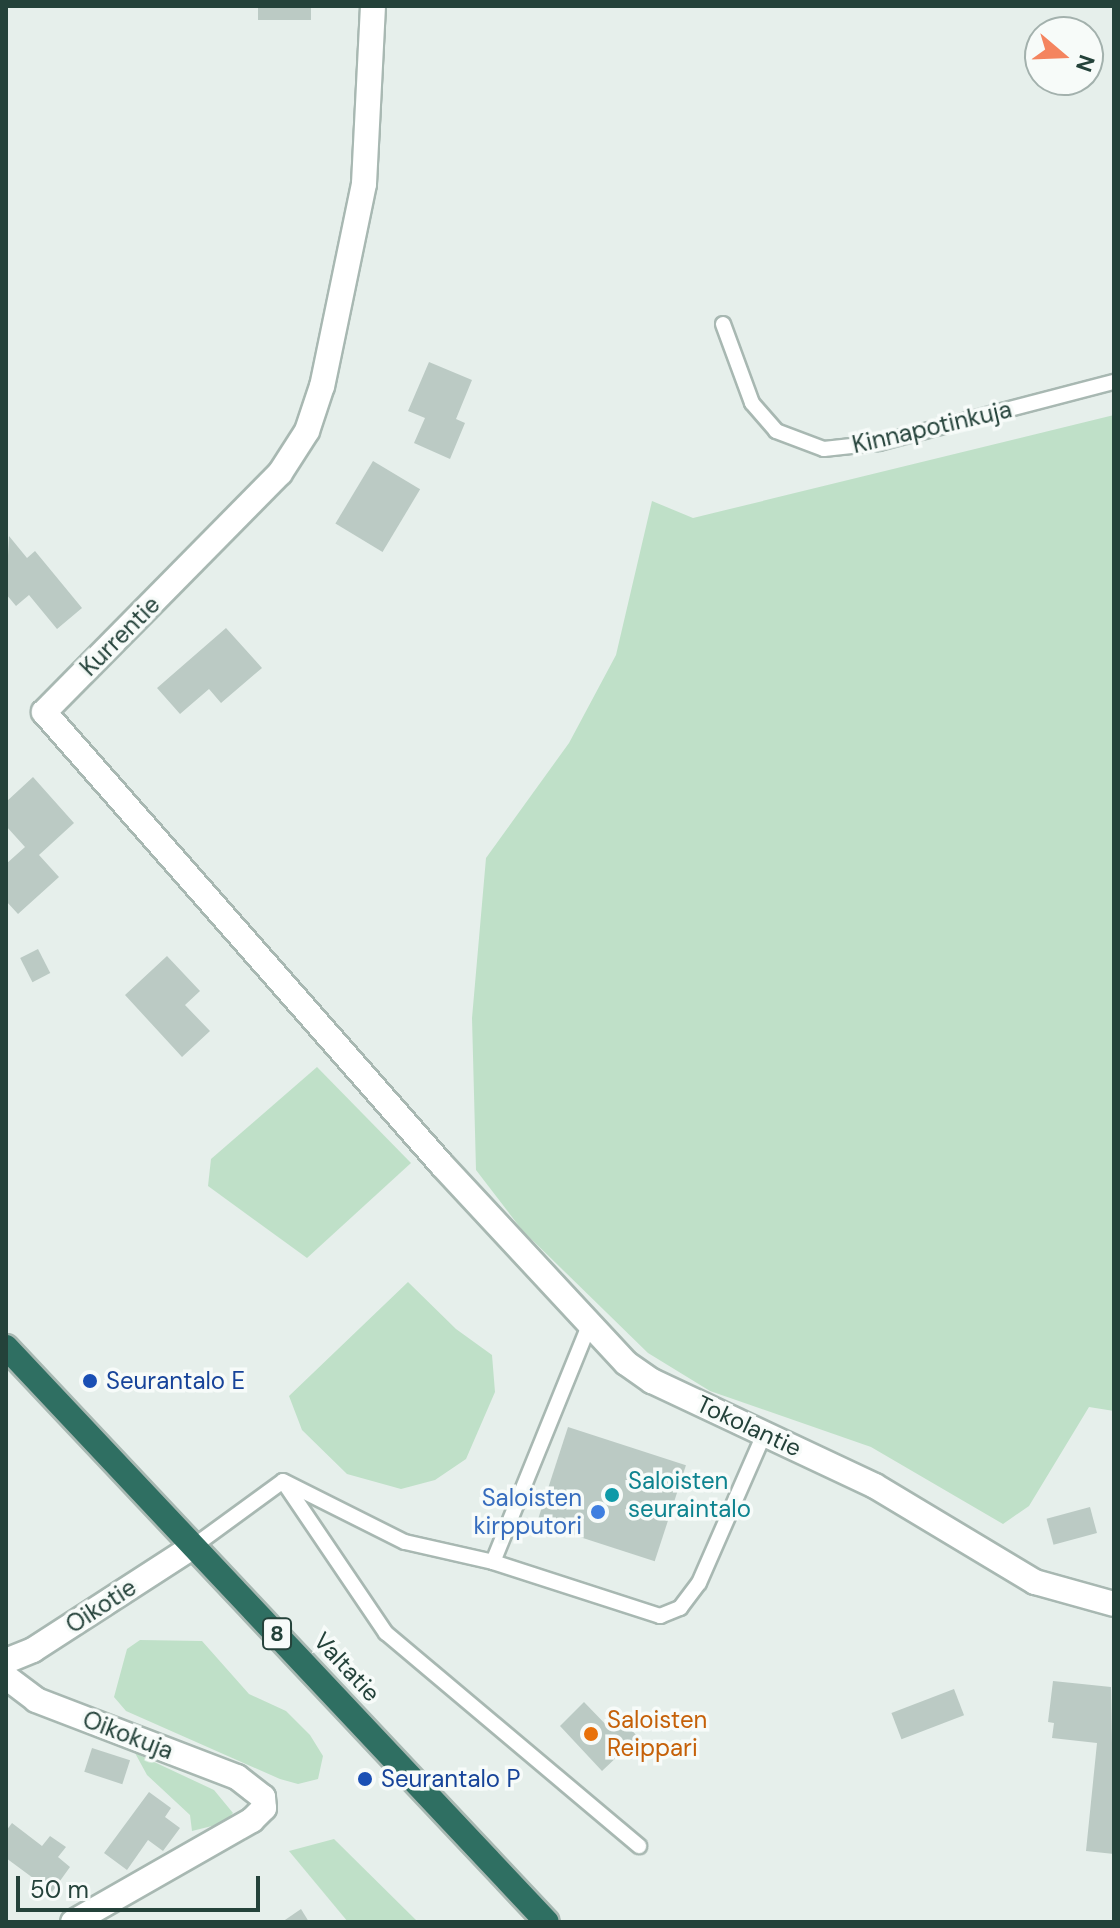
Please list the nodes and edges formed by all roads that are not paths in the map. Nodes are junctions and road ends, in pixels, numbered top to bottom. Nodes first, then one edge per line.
1 (373, 6) edge
2 (723, 324) dead end
3 (1114, 382) edge
4 (442, 1165) joint
5 (589, 1326) junction
6 (6, 1347) edge
7 (764, 1434) junction
8 (283, 1481) junction
9 (194, 1546) junction
10 (493, 1562) junction
11 (1114, 1604) edge
12 (6, 1661) edge
13 (6, 1677) edge
14 (639, 1846) dead end
15 (73, 1922) edge
16 (547, 1922) edge

1 - 4 street, Kurrentie
2 - 3 lane, Kinnapotinkuja
4 - 5 street, Tokolantie
5 - 7 street, Tokolantie
5 - 10 lane
6 - 9 highway, Valtatie / 8
7 - 10 lane
7 - 11 street, Tokolantie
8 - 9 lane
8 - 10 lane
8 - 14 lane
9 - 12 street, Oikotie
9 - 16 highway, Valtatie / 8
13 - 15 street, Oikokuja

